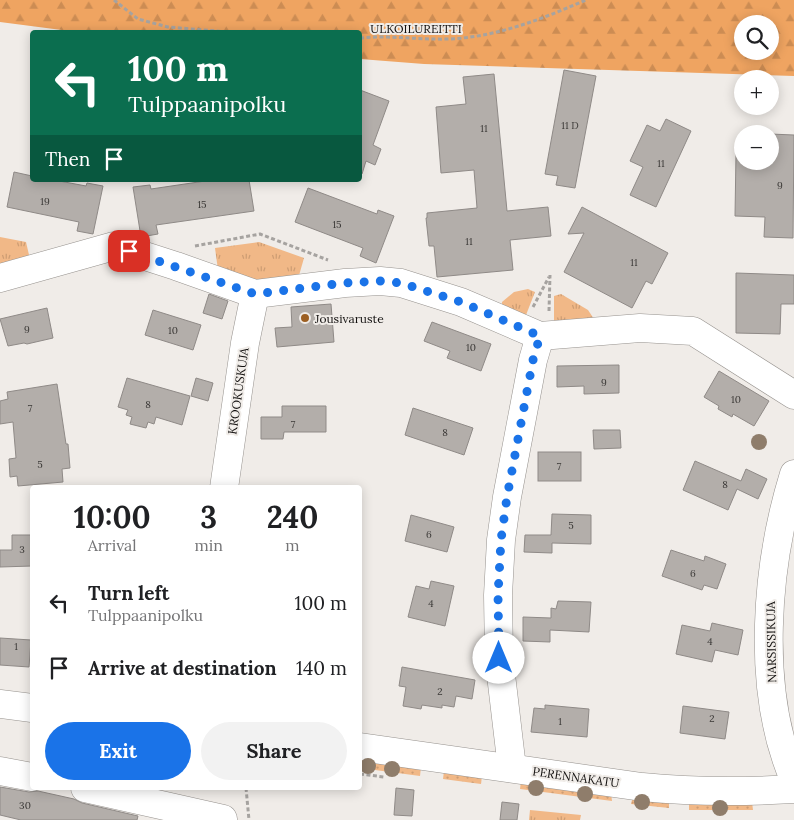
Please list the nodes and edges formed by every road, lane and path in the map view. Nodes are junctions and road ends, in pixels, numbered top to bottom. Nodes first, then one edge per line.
1 (114, 0) edge
2 (586, 0) edge
3 (204, 30) edge
4 (362, 38) edge
5 (192, 246) dead end
6 (329, 260) dead end
7 (0, 278) edge
8 (255, 294) junction
9 (537, 334) junction
10 (794, 394) edge
11 (794, 474) edge
12 (224, 485) edge
13 (0, 704) edge
14 (30, 708) edge
15 (362, 747) edge
16 (512, 768) junction
17 (0, 770) edge
18 (30, 776) edge
19 (794, 779) edge
20 (794, 789) edge
21 (94, 790) edge
22 (245, 790) edge
23 (236, 820) edge

1 - 3 path
2 - 4 path, ULKOILUREITTI
5 - 6 path
7 - 8 street
8 - 9 street
8 - 12 street, KROOKUSKUJA
9 - 9 path
9 - 10 street
9 - 16 street
11 - 19 street, NARSISSIKUJA
13 - 14 street
15 - 16 street, PERENNAKATU
16 - 20 street, PERENNAKATU
17 - 18 street
21 - 23 street
22 - 23 path

